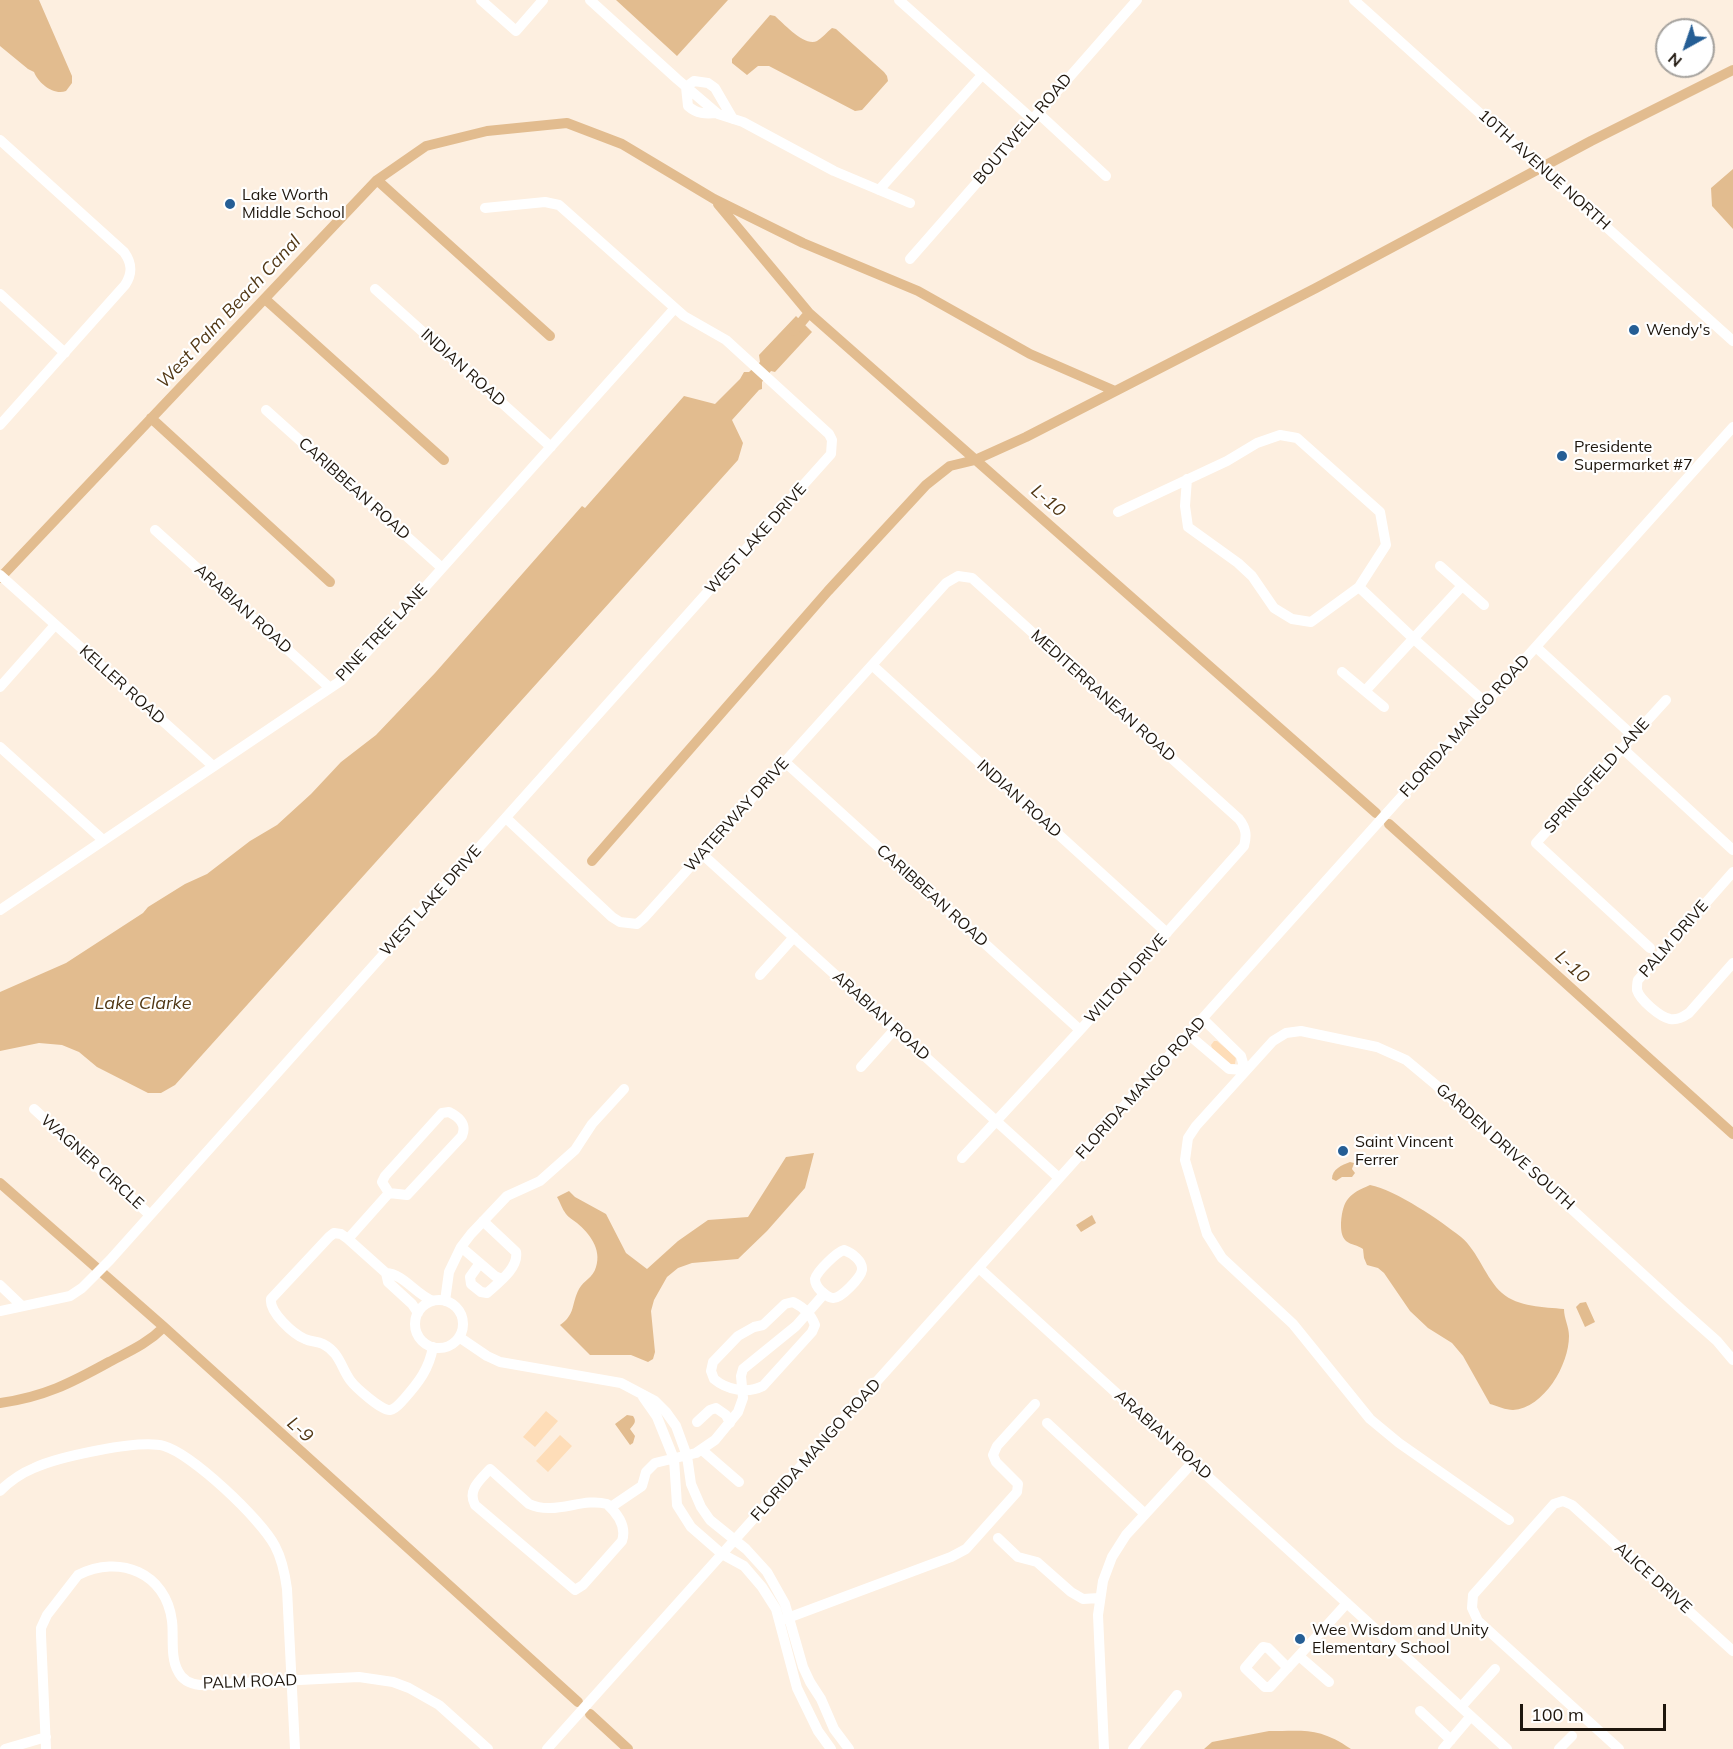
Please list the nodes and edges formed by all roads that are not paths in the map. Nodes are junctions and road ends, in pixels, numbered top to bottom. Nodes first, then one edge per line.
1 (481, 0) edge
2 (543, 0) edge
3 (590, 0) edge
4 (899, 0) edge
5 (1137, 0) edge
6 (1354, 0) edge
7 (982, 75) junction
8 (686, 87) junction
9 (721, 95) junction
10 (712, 110) junction
11 (1035, 116) junction
12 (733, 119) junction
13 (0, 140) edge
14 (1106, 177) dead end
15 (879, 190) junction
16 (910, 203) dead end
17 (485, 208) dead end
18 (910, 259) dead end
19 (375, 289) dead end
20 (0, 294) edge
21 (675, 309) junction
22 (1733, 341) edge
23 (65, 353) junction
24 (266, 410) dead end
25 (0, 425) edge
26 (1733, 427) edge
27 (551, 447) junction
28 (1187, 479) junction
29 (1118, 512) dead end
30 (155, 530) dead end
31 (1440, 567) dead end
32 (442, 568) junction
33 (0, 575) edge
34 (951, 578) joint
35 (1462, 586) junction
36 (1359, 587) junction
37 (1484, 605) dead end
38 (55, 625) junction
39 (1413, 639) junction
40 (1536, 647) junction
41 (872, 665) junction
42 (1342, 672) dead end
43 (0, 687) edge
44 (330, 688) junction
45 (1365, 691) junction
46 (1666, 700) dead end
47 (1486, 703) junction
48 (1384, 708) dead end
49 (1633, 736) junction
50 (0, 747) edge
51 (1622, 748) junction
52 (785, 762) junction
53 (213, 766) junction
54 (506, 818) junction
55 (1246, 832) joint
56 (103, 840) junction
57 (1733, 850) edge
58 (702, 854) junction
59 (1733, 872) edge
60 (0, 909) edge
61 (1167, 933) junction
62 (794, 937) junction
63 (1650, 948) dead end
64 (1733, 963) edge
65 (760, 975) dead end
66 (1203, 1019) junction
67 (895, 1029) junction
68 (1080, 1030) junction
69 (1189, 1035) junction
70 (861, 1067) dead end
71 (1245, 1070) junction
72 (624, 1089) dead end
73 (34, 1109) dead end
74 (996, 1121) junction
75 (962, 1158) dead end
76 (1059, 1178) junction
77 (389, 1192) junction
78 (150, 1215) junction
79 (483, 1221) junction
80 (348, 1239) junction
81 (461, 1247) junction
82 (480, 1263) junction
83 (979, 1268) junction
84 (386, 1273) junction
85 (502, 1279) junction
86 (0, 1286) edge
87 (824, 1293) junction
88 (433, 1301) junction
89 (445, 1301) junction
90 (22, 1306) junction
91 (0, 1311) edge
92 (807, 1312) junction
93 (418, 1313) junction
94 (459, 1337) junction
95 (434, 1347) junction
96 (1733, 1360) edge
97 (743, 1390) junction
98 (641, 1394) junction
99 (1035, 1404) dead end
100 (697, 1422) dead end
101 (730, 1423) junction
102 (1047, 1424) dead end
103 (702, 1450) junction
104 (687, 1456) junction
105 (674, 1459) junction
106 (1192, 1462) junction
107 (738, 1482) dead end
108 (0, 1491) edge
109 (611, 1507) junction
110 (1145, 1514) junction
111 (1509, 1520) dead end
112 (998, 1538) dead end
113 (734, 1540) junction
114 (722, 1554) junction
115 (1099, 1598) junction
116 (1347, 1603) junction
117 (784, 1619) junction
118 (1733, 1651) edge
119 (1299, 1656) junction
120 (1288, 1668) junction
121 (1495, 1669) dead end
122 (291, 1680) junction
123 (1329, 1682) dead end
124 (1177, 1695) dead end
125 (1461, 1707) junction
126 (1420, 1711) dead end
127 (1471, 1716) junction
128 (1572, 1736) dead end
129 (46, 1737) junction
130 (1451, 1740) junction
131 (4, 1749) edge
132 (46, 1749) edge
133 (296, 1749) edge
134 (488, 1749) edge
135 (547, 1749) edge
136 (831, 1749) edge
137 (849, 1749) edge
138 (1104, 1749) edge
139 (1133, 1749) edge
140 (1443, 1749) edge
141 (1508, 1749) edge
142 (1559, 1749) edge
143 (1619, 1749) edge

1 - 2 street
3 - 8 street
4 - 7 street
5 - 11 street, BOUTWELL ROAD
6 - 22 street, 10TH AVENUE NORTH
7 - 11 street
7 - 15 street
8 - 9 street
8 - 10 street
9 - 10 street
9 - 12 street
10 - 12 street
11 - 14 street
11 - 18 street, BOUTWELL ROAD
12 - 15 street
13 - 23 street
15 - 16 street
17 - 21 street
19 - 27 street, INDIAN ROAD
20 - 23 street
21 - 27 street, PINE TREE LANE
21 - 54 street, WEST LAKE DRIVE
23 - 25 street
24 - 32 street, CARIBBEAN ROAD
26 - 40 street, FLORIDA MANGO ROAD
27 - 32 street, PINE TREE LANE
28 - 29 street
28 - 36 street
28 - 36 street
30 - 44 street, ARABIAN ROAD
31 - 35 street
32 - 44 street, PINE TREE LANE
33 - 38 street, KELLER ROAD
34 - 41 street, WATERWAY DRIVE
34 - 55 street, MEDITERRANEAN ROAD
35 - 37 street
35 - 39 street
36 - 39 street
38 - 43 street
38 - 53 street, KELLER ROAD
39 - 45 street
39 - 47 street
40 - 47 street, FLORIDA MANGO ROAD
40 - 49 street
41 - 52 street, WATERWAY DRIVE
41 - 61 street, INDIAN ROAD
42 - 45 street
44 - 53 street, PINE TREE LANE
45 - 48 street
46 - 49 street, SPRINGFIELD LANE
47 - 66 street, FLORIDA MANGO ROAD
49 - 51 street, SPRINGFIELD LANE
50 - 56 street
51 - 57 street
51 - 63 street, SPRINGFIELD LANE
52 - 58 street, WATERWAY DRIVE
52 - 68 street, CARIBBEAN ROAD
53 - 56 street, PINE TREE LANE
54 - 58 street, WATERWAY DRIVE
54 - 78 street, WEST LAKE DRIVE
55 - 61 street, WILTON DRIVE
56 - 60 street, PINE TREE LANE
58 - 62 street, ARABIAN ROAD
59 - 64 street, PALM DRIVE
61 - 68 street, WILTON DRIVE
62 - 65 street
62 - 67 street, ARABIAN ROAD
66 - 69 street, FLORIDA MANGO ROAD
66 - 71 street
67 - 70 street
67 - 74 street, ARABIAN ROAD
68 - 74 street, WILTON DRIVE
69 - 71 street
69 - 76 street, FLORIDA MANGO ROAD
71 - 96 street, GARDEN DRIVE SOUTH
71 - 111 street, GARDEN DRIVE SOUTH
72 - 79 street
73 - 78 street, WAGNER CIRCLE
74 - 75 street, WILTON DRIVE
74 - 76 street, ARABIAN ROAD
76 - 83 street, FLORIDA MANGO ROAD
77 - 77 street
77 - 80 street
78 - 90 street, WEST LAKE DRIVE
79 - 81 street
79 - 85 street
80 - 84 street
80 - 95 street
81 - 82 street
81 - 89 street
82 - 85 street
82 - 85 street
83 - 106 street, ARABIAN ROAD
83 - 113 street, FLORIDA MANGO ROAD
84 - 88 street
84 - 93 street
86 - 90 street
87 - 87 street
87 - 92 street
88 - 89 street
88 - 93 street
89 - 94 street
90 - 91 street, WEST LAKE DRIVE
92 - 97 street
92 - 97 street
92 - 97 street
93 - 95 street
94 - 95 street
94 - 98 street
97 - 101 street
98 - 104 street
98 - 105 street
99 - 117 street
100 - 101 street
101 - 103 street
102 - 110 street
103 - 104 street
103 - 107 street
104 - 105 street
104 - 113 street
105 - 109 street
105 - 114 street
106 - 110 street
106 - 116 street, ARABIAN ROAD
108 - 122 street
109 - 109 street
110 - 115 street
112 - 115 street
113 - 114 street, FLORIDA MANGO ROAD
113 - 117 street
114 - 117 street
114 - 135 street, FLORIDA MANGO ROAD
115 - 138 street
116 - 119 street
116 - 125 street, ARABIAN ROAD
117 - 136 street
117 - 137 street
118 - 143 street, ALICE DRIVE
119 - 120 street
119 - 123 street
120 - 120 street
121 - 125 street
122 - 129 street, PALM ROAD
122 - 133 street
122 - 134 street, PALM ROAD
124 - 139 street
125 - 127 street, ARABIAN ROAD
126 - 130 street
127 - 130 street
127 - 141 street, ARABIAN ROAD
128 - 142 street
129 - 131 street
129 - 132 street, PALM ROAD
130 - 140 street

